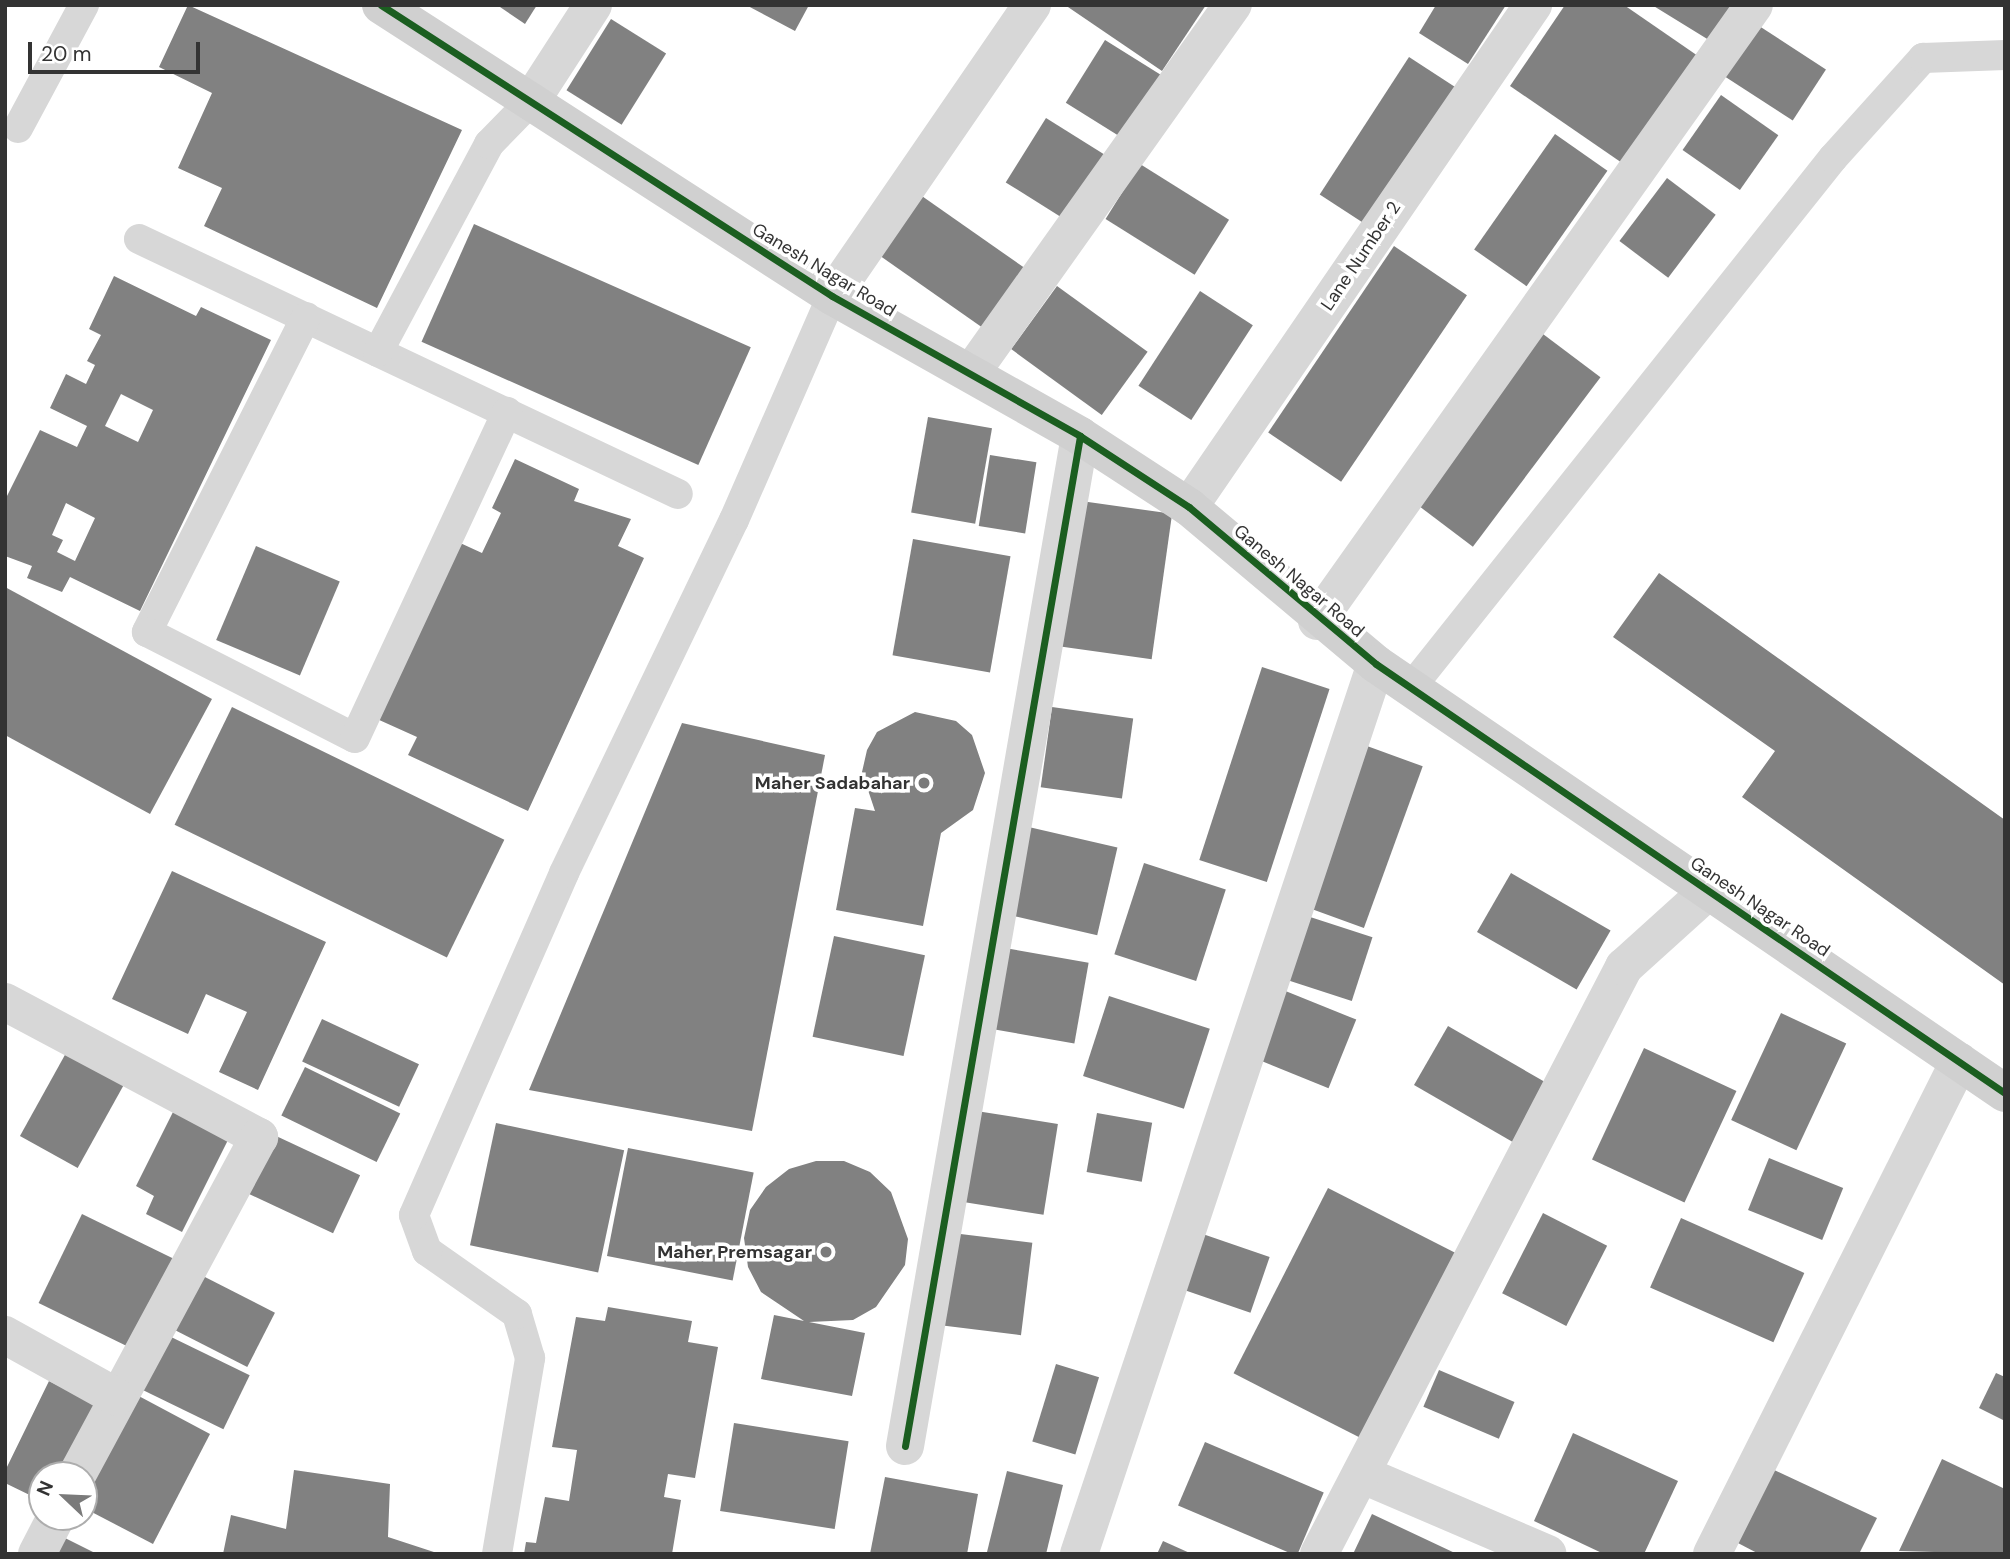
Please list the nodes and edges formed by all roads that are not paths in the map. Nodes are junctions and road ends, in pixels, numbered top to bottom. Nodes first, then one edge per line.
1 (84, 5) edge
2 (380, 5) edge
3 (593, 5) edge
4 (1032, 5) edge
5 (1233, 5) edge
6 (1533, 5) edge
7 (1754, 5) edge
8 (2005, 55) edge
9 (531, 101) junction
10 (18, 128) dead end
11 (139, 239) dead end
12 (832, 296) junction
13 (306, 317) junction
14 (378, 352) junction
15 (971, 373) junction
16 (508, 412) junction
17 (1080, 436) junction
18 (678, 494) dead end
19 (1188, 508) junction
20 (1317, 621) junction
21 (1376, 664) junction
22 (1413, 685) junction
23 (1708, 891) junction
24 (5, 1002) edge
25 (1959, 1062) junction
26 (2005, 1093) edge
27 (5, 1335) edge
28 (117, 1396) junction
29 (905, 1446) dead end
30 (84, 1461) edge
31 (1361, 1474) junction
32 (49, 1531) edge
33 (37, 1554) edge
34 (497, 1554) edge
35 (1079, 1554) edge
36 (1320, 1554) edge
37 (1548, 1554) edge
38 (1712, 1554) edge

1 - 10 lane
2 - 9 street, Ganesh Nagar Road
3 - 9 street
4 - 12 street
5 - 15 street
6 - 19 street, Lane Number 2
7 - 20 street
8 - 22 lane
9 - 12 street, Ganesh Nagar Road
9 - 14 lane
11 - 13 lane
12 - 15 street, Ganesh Nagar Road
12 - 34 lane
13 - 14 lane
13 - 16 lane
14 - 16 lane
15 - 17 street, Ganesh Nagar Road
16 - 18 lane
17 - 19 street, Ganesh Nagar Road
17 - 29 street
19 - 20 street, Ganesh Nagar Road
20 - 21 street, Ganesh Nagar Road
21 - 22 street, Ganesh Nagar Road
21 - 35 street
22 - 23 street, Ganesh Nagar Road
23 - 25 street, Ganesh Nagar Road
23 - 31 street
24 - 28 street
25 - 26 street, Ganesh Nagar Road
25 - 38 street
27 - 28 street
28 - 30 street
31 - 36 street
31 - 37 street
32 - 33 street

